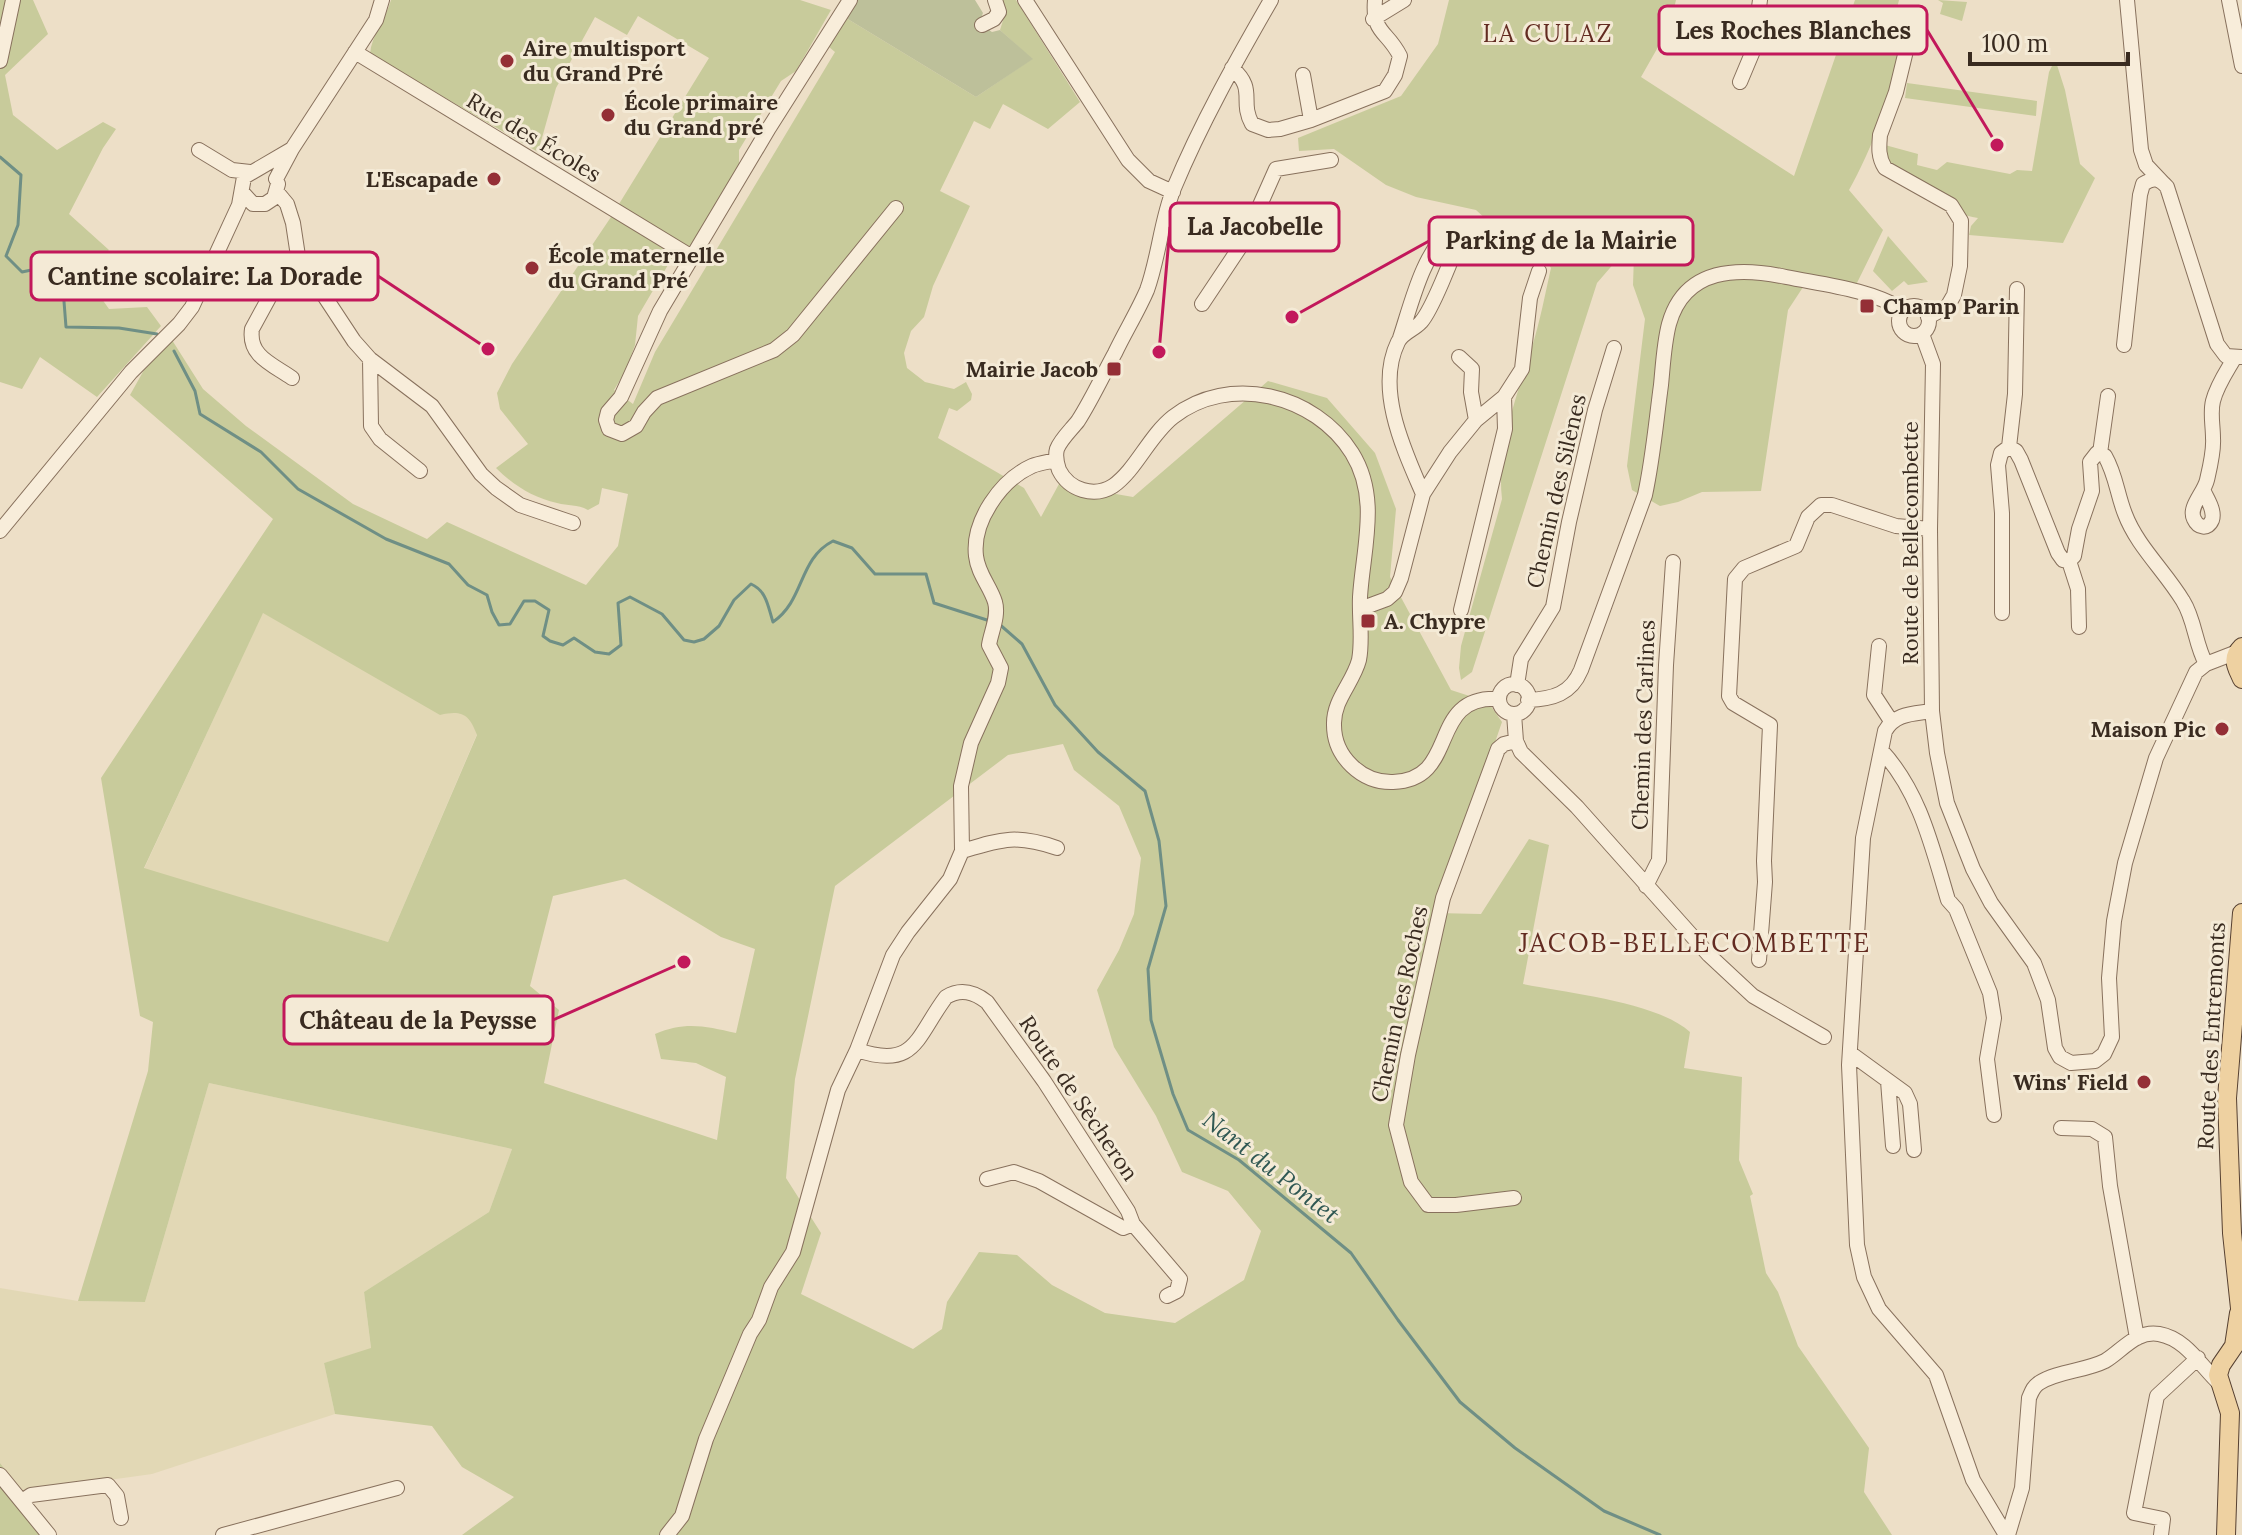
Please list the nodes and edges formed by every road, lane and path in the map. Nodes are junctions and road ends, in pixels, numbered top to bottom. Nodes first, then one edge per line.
1 (13, 0) edge
2 (372, 0) edge
3 (382, 0) edge
4 (850, 0) edge
5 (995, 0) edge
6 (1025, 0) edge
7 (1271, 0) edge
8 (1375, 0) edge
9 (1404, 0) edge
10 (1760, 0) edge
11 (2127, 0) edge
12 (2229, 0) edge
13 (1373, 19) junction
14 (982, 25) dead end
15 (1912, 26) dead end
16 (367, 32) junction
17 (355, 52) junction
18 (0, 61) edge
19 (2242, 66) edge
20 (1232, 68) junction
21 (1303, 75) dead end
22 (1740, 82) dead end
23 (1311, 120) junction
24 (292, 149) junction
25 (199, 150) dead end
26 (1331, 160) dead end
27 (232, 170) junction
28 (256, 170) junction
29 (2167, 187) junction
30 (242, 190) junction
31 (1173, 192) junction
32 (269, 194) junction
33 (896, 208) dead end
34 (230, 227) junction
35 (298, 256) junction
36 (692, 257) junction
37 (1539, 271) dead end
38 (2017, 289) dead end
39 (1202, 304) dead end
40 (1904, 310) junction
41 (1928, 317) junction
42 (1922, 334) junction
43 (1400, 338) junction
44 (2124, 345) dead end
45 (1614, 348) dead end
46 (1459, 357) dead end
47 (2239, 357) edge
48 (370, 359) junction
49 (292, 378) dead end
50 (2108, 396) dead end
51 (1504, 397) junction
52 (1476, 420) junction
53 (2009, 447) junction
54 (2100, 453) junction
55 (1056, 460) junction
56 (420, 471) dead end
57 (2204, 492) dead end
58 (1423, 494) junction
59 (573, 523) dead end
60 (1930, 529) junction
61 (0, 531) edge
62 (2069, 561) junction
63 (1673, 562) dead end
64 (1361, 585) junction
65 (1395, 592) junction
66 (1360, 609) junction
67 (1461, 610) dead end
68 (2002, 613) dead end
69 (2079, 627) dead end
70 (1879, 646) dead end
71 (2240, 650) edge
72 (2206, 664) junction
73 (2241, 675) edge
74 (1517, 685) junction
75 (1499, 699) junction
76 (1528, 700) junction
77 (1932, 711) junction
78 (1514, 714) junction
79 (1891, 721) junction
80 (1516, 741) junction
81 (1881, 750) junction
82 (1057, 848) dead end
83 (962, 851) junction
84 (1646, 886) junction
85 (2242, 913) edge
86 (1759, 960) dead end
87 (1824, 1037) dead end
88 (857, 1050) junction
89 (1850, 1053) junction
90 (1888, 1081) junction
91 (1994, 1115) dead end
92 (2061, 1128) dead end
93 (1893, 1146) dead end
94 (1914, 1150) dead end
95 (987, 1179) dead end
96 (1514, 1198) dead end
97 (1133, 1224) junction
98 (1167, 1296) dead end
99 (2239, 1306) junction
100 (2242, 1327) edge
101 (2137, 1338) junction
102 (2198, 1358) junction
103 (2231, 1360) edge
104 (2229, 1388) edge
105 (2242, 1399) edge
106 (2226, 1470) junction
107 (0, 1475) edge
108 (397, 1488) dead end
109 (22, 1501) junction
110 (121, 1518) dead end
111 (49, 1535) edge
112 (223, 1535) edge
113 (667, 1535) edge
114 (2007, 1535) edge
115 (2161, 1535) edge
116 (2226, 1535) edge

1 - 18 street
2 - 16 street
3 - 16 street
4 - 36 street
5 - 14 street
6 - 31 street
7 - 20 street
8 - 13 street
9 - 13 street
10 - 22 street
11 - 29 street
12 - 19 street
13 - 23 street
15 - 41 street
16 - 17 street
17 - 24 street
17 - 36 street, Rue des Écoles
20 - 23 street
20 - 31 street
21 - 23 street
24 - 28 street
24 - 32 street
25 - 27 street
26 - 39 street
27 - 28 street
27 - 30 street
28 - 30 street
28 - 32 street
29 - 44 street
29 - 47 street
30 - 32 street
30 - 34 street
31 - 55 street
32 - 34 street
32 - 35 street
33 - 36 street
34 - 61 street
35 - 48 street
35 - 49 street
37 - 51 street
38 - 53 street
40 - 41 street
40 - 42 street
40 - 76 street
41 - 42 street
42 - 60 street, Route de Bellecombette
43 - 43 street
43 - 58 street
45 - 74 street, Chemin des Silènes
46 - 52 street
47 - 57 street
48 - 56 street
48 - 59 street
50 - 54 street
51 - 52 street
51 - 67 street
52 - 58 street
53 - 62 street
53 - 68 street
54 - 62 street
54 - 72 street
55 - 64 street
55 - 83 street
58 - 65 street
60 - 77 street, Route de Bellecombette
60 - 86 street
62 - 69 street
63 - 84 street, Chemin des Carlines
64 - 65 street
64 - 66 street
65 - 66 street
66 - 75 street
70 - 79 street, Route de Bellecombette
71 - 72 street
71 - 73 main road
72 - 73 street
72 - 77 street, Route de Bellecombette
74 - 75 street
74 - 76 street
75 - 78 street
76 - 78 street
77 - 79 street
78 - 80 street
79 - 81 street
80 - 84 street
80 - 96 street, Chemin des Roches
81 - 89 street
81 - 91 street
82 - 83 street
83 - 88 street
84 - 87 street
85 - 99 main road, Route des Entremonts
88 - 97 street, Route de Sècheron
88 - 113 street
89 - 90 street
89 - 114 street
90 - 93 street
90 - 94 street
92 - 101 street
95 - 97 street
97 - 98 street
99 - 100 main road, Route des Entremonts
99 - 103 main road, Route des Entremonts
101 - 102 street
101 - 114 street
102 - 103 street
102 - 104 street
102 - 115 street
103 - 104 main road, Route des Entremonts
104 - 106 main road, Route des Entremonts
105 - 106 main road, Route des Entremonts
106 - 116 main road, Route des Entremonts
107 - 109 street
108 - 112 street
109 - 110 street
109 - 111 street

